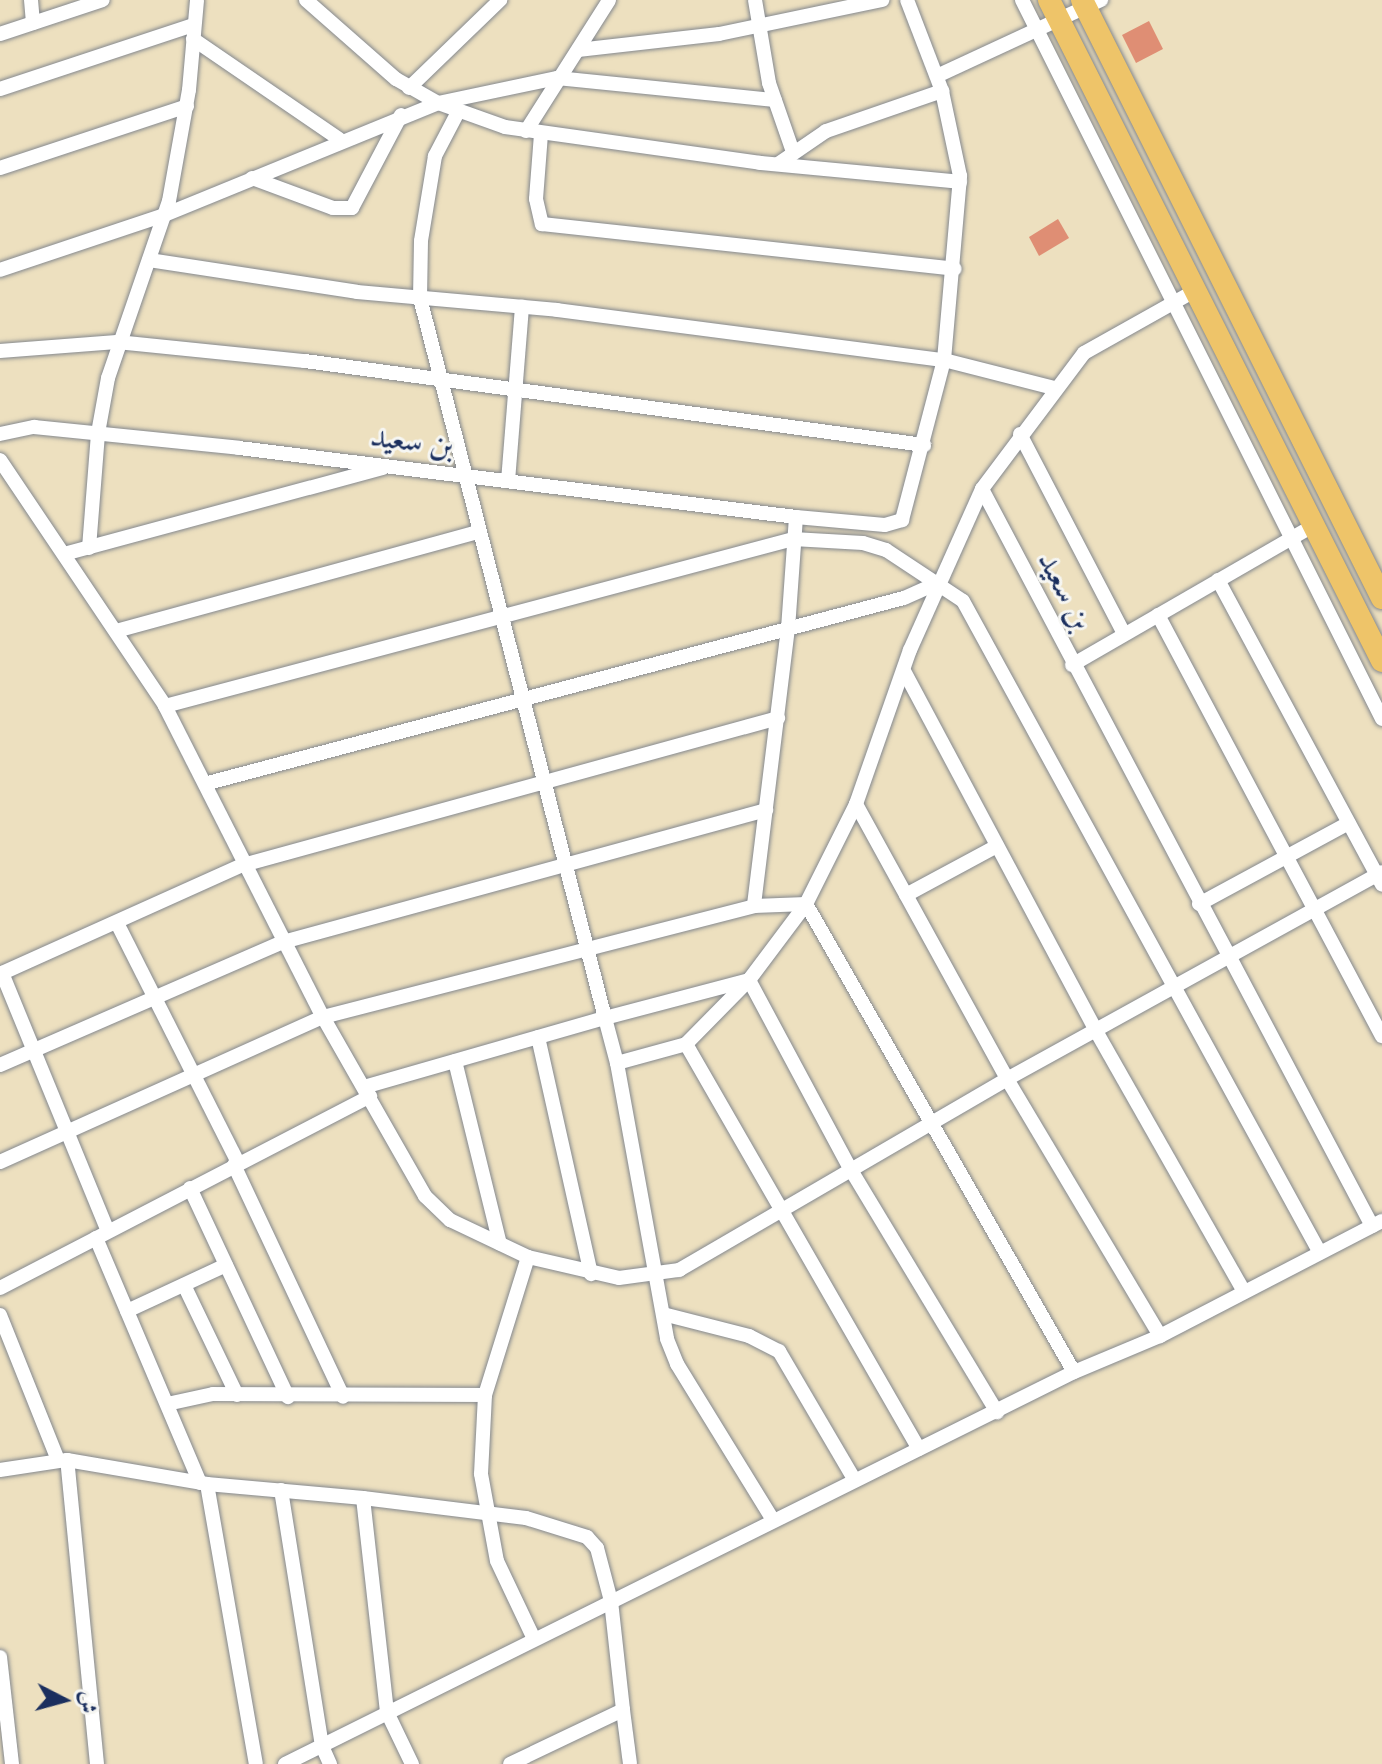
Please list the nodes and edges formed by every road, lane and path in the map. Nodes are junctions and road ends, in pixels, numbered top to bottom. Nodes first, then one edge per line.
1 (31, 0) edge
2 (103, 0) edge
3 (197, 0) edge
4 (306, 0) edge
5 (500, 0) edge
6 (609, 0) edge
7 (755, 0) edge
8 (882, 0) edge
9 (907, 0) edge
10 (1022, 0) edge
11 (1089, 2) edge
12 (80, 4) edge
13 (1054, 10) edge
14 (33, 23) junction
15 (758, 26) junction
16 (1036, 30) junction
17 (194, 32) junction
18 (0, 34) edge
19 (578, 50) junction
20 (937, 76) junction
21 (557, 78) junction
22 (409, 88) junction
23 (0, 89) edge
24 (942, 91) junction
25 (775, 100) junction
26 (438, 103) junction
27 (187, 106) junction
28 (458, 112) junction
29 (401, 115) junction
30 (534, 132) junction
31 (339, 139) junction
32 (793, 152) junction
33 (778, 164) junction
34 (0, 168) edge
35 (252, 178) junction
36 (960, 182) junction
37 (164, 215) junction
38 (149, 260) junction
39 (955, 269) junction
40 (0, 270) edge
41 (1198, 289) junction
42 (420, 298) junction
43 (1174, 300) junction
44 (522, 307) junction
45 (117, 342) junction
46 (0, 351) edge
47 (944, 360) junction
48 (438, 378) junction
49 (512, 388) junction
50 (1054, 388) junction
51 (98, 433) junction
52 (0, 434) edge
53 (1020, 434) junction
54 (924, 445) junction
55 (0, 460) edge
56 (391, 466) junction
57 (461, 475) junction
58 (508, 481) junction
59 (982, 489) junction
60 (796, 517) junction
61 (1314, 525) junction
62 (478, 532) junction
63 (1291, 538) junction
64 (793, 539) junction
65 (89, 548) junction
66 (64, 554) junction
67 (1218, 580) junction
68 (940, 584) junction
69 (1382, 598) edge
70 (500, 615) junction
71 (1158, 615) junction
72 (788, 628) junction
73 (116, 631) junction
74 (1124, 634) junction
75 (1382, 661) edge
76 (1072, 665) junction
77 (904, 671) junction
78 (521, 700) junction
79 (165, 706) junction
80 (778, 718) junction
81 (1382, 719) edge
82 (208, 783) junction
83 (542, 783) junction
84 (856, 804) junction
85 (766, 810) junction
86 (1349, 823) junction
87 (997, 846) junction
88 (1287, 857) junction
89 (243, 865) junction
90 (564, 865) junction
91 (1380, 877) edge
92 (906, 895) junction
93 (806, 904) junction
94 (1199, 904) junction
95 (754, 906) junction
96 (1315, 908) junction
97 (117, 923) junction
98 (283, 942) junction
99 (585, 948) junction
100 (1228, 958) junction
101 (1, 974) edge
102 (749, 980) junction
103 (1179, 987) junction
104 (153, 999) junction
105 (323, 1017) junction
106 (605, 1018) junction
107 (1096, 1031) junction
108 (1382, 1036) edge
109 (538, 1037) junction
110 (686, 1044) junction
111 (33, 1050) junction
112 (455, 1061) junction
113 (617, 1063) junction
114 (0, 1065) edge
115 (193, 1075) junction
116 (1007, 1079) junction
117 (367, 1091) junction
118 (929, 1125) junction
119 (67, 1132) junction
120 (0, 1162) edge
121 (236, 1164) junction
122 (851, 1170) junction
123 (190, 1188) junction
124 (779, 1214) junction
125 (1377, 1224) edge
126 (102, 1234) junction
127 (500, 1244) junction
128 (1320, 1253) junction
129 (528, 1257) junction
130 (226, 1265) junction
131 (591, 1274) junction
132 (654, 1275) junction
133 (184, 1285) junction
134 (0, 1288) edge
135 (1244, 1292) junction
136 (127, 1311) junction
137 (663, 1314) junction
138 (0, 1315) edge
139 (1160, 1336) junction
140 (1074, 1372) junction
141 (237, 1395) junction
142 (485, 1395) junction
143 (288, 1397) junction
144 (343, 1397) junction
145 (167, 1404) junction
146 (997, 1412) junction
147 (919, 1449) junction
148 (62, 1460) junction
149 (0, 1470) edge
150 (854, 1479) junction
151 (204, 1483) junction
152 (281, 1490) junction
153 (363, 1498) junction
154 (484, 1511) junction
155 (773, 1520) junction
156 (611, 1601) junction
157 (534, 1639) junction
158 (0, 1657) edge
159 (623, 1710) junction
160 (387, 1712) junction
161 (322, 1746) junction
162 (12, 1764) edge
163 (97, 1764) edge
164 (256, 1764) edge
165 (285, 1764) edge
166 (330, 1764) edge
167 (412, 1764) edge
168 (510, 1764) edge
169 (630, 1764) edge

1 - 14 street
2 - 12 street
3 - 17 street
4 - 22 street
5 - 22 street
6 - 19 street
7 - 15 street
8 - 15 street
9 - 20 street
10 - 16 street
11 - 13 street
11 - 69 main road
12 - 14 street
13 - 16 street
13 - 41 main road
14 - 18 street
15 - 19 street
15 - 25 street
16 - 20 street
16 - 43 street
17 - 23 street
17 - 27 street
17 - 31 street
19 - 21 street
20 - 24 street
21 - 25 street
21 - 26 street
21 - 30 street
22 - 26 street
24 - 32 street
24 - 36 street
25 - 32 street
26 - 28 street
26 - 29 street
27 - 34 street
27 - 37 street
28 - 30 street
28 - 42 street
29 - 31 street
29 - 35 street
30 - 33 street
30 - 39 street
31 - 35 street
32 - 33 street
33 - 36 street
35 - 37 street
36 - 39 street
37 - 38 street
37 - 40 street
38 - 42 street
38 - 45 street
39 - 47 street
41 - 43 street
41 - 61 main road
42 - 44 street
42 - 48 street
43 - 50 street
43 - 63 street
44 - 47 street
44 - 49 street
45 - 46 street
45 - 48 street
45 - 51 street
47 - 50 street
47 - 54 street
48 - 49 street
48 - 57 street
49 - 54 street
49 - 58 street
50 - 53 street
51 - 52 street, بن سعيد
51 - 56 street, بن سعيد
51 - 65 street
53 - 59 street
53 - 74 street, بن سعيد
54 - 60 street, بن سعيد
55 - 66 street
56 - 57 street, بن سعيد
56 - 65 street
57 - 58 street, بن سعيد
57 - 62 street
58 - 60 street, بن سعيد
59 - 68 street
59 - 76 street, بن سعيد
60 - 64 street
61 - 63 street, بن سعيد
61 - 75 main road
62 - 70 street
62 - 73 street
63 - 67 street, بن سعيد
63 - 81 street
64 - 68 street
64 - 70 street
64 - 72 street
65 - 66 street
66 - 73 street
67 - 71 street, بن سعيد
67 - 86 street
68 - 72 street
68 - 77 street
68 - 103 street
70 - 78 street
70 - 79 street
71 - 74 street, بن سعيد
71 - 88 street
72 - 78 street
72 - 80 street
73 - 79 street
74 - 76 street, بن سعيد
76 - 94 street
77 - 84 street
77 - 87 street
78 - 82 street
78 - 83 street
79 - 82 street
80 - 83 street
80 - 85 street
82 - 89 street
83 - 89 street
83 - 90 street
84 - 92 street
84 - 93 street
85 - 90 street
85 - 95 street
86 - 88 street
86 - 91 street
87 - 92 street
87 - 107 street
88 - 94 street
88 - 96 street
89 - 97 street
89 - 98 street
90 - 98 street
90 - 99 street
91 - 96 street
92 - 116 street
93 - 95 street
93 - 102 street
93 - 118 street
94 - 100 street
95 - 99 street
96 - 100 street
96 - 108 street
97 - 101 street
97 - 104 street
98 - 104 street
98 - 105 street
99 - 105 street
99 - 106 street
100 - 103 street
100 - 125 street
101 - 111 street
102 - 106 street
102 - 110 street
102 - 122 street
103 - 107 street
103 - 128 street
104 - 111 street
104 - 115 street
105 - 115 street
105 - 117 street
106 - 109 street
106 - 113 street
107 - 116 street
107 - 135 street
109 - 112 street
109 - 131 street
110 - 113 street
110 - 124 street
111 - 114 street
111 - 119 street
112 - 117 street
112 - 127 street
113 - 132 street
115 - 119 street
115 - 121 street
116 - 118 street
116 - 139 street
117 - 121 street
117 - 127 street
118 - 122 street
118 - 140 street
119 - 120 street
119 - 126 street
121 - 123 street
121 - 144 street
122 - 124 street
122 - 146 street
123 - 126 street
123 - 130 street
124 - 132 street
124 - 147 street
125 - 128 street
126 - 134 street
126 - 136 street
127 - 129 street
128 - 135 street
129 - 131 street
129 - 142 street
130 - 133 street
130 - 143 street
131 - 132 street
132 - 137 street
133 - 136 street
133 - 141 street
135 - 139 street
136 - 145 street
137 - 150 street
137 - 155 street
138 - 148 street
139 - 140 street
140 - 146 street
141 - 143 street
141 - 145 street
142 - 144 street
142 - 154 street
143 - 144 street
145 - 151 street
146 - 147 street
147 - 150 street
148 - 149 street
148 - 151 street
148 - 163 street
150 - 155 street
151 - 152 street
151 - 164 street
152 - 153 street
152 - 161 street
153 - 154 street
153 - 160 street
154 - 156 street
154 - 157 street
155 - 156 street
156 - 157 street
156 - 159 street
157 - 160 street
158 - 162 street
159 - 168 street
159 - 169 street
160 - 161 street
160 - 167 street
161 - 165 street
161 - 166 street

